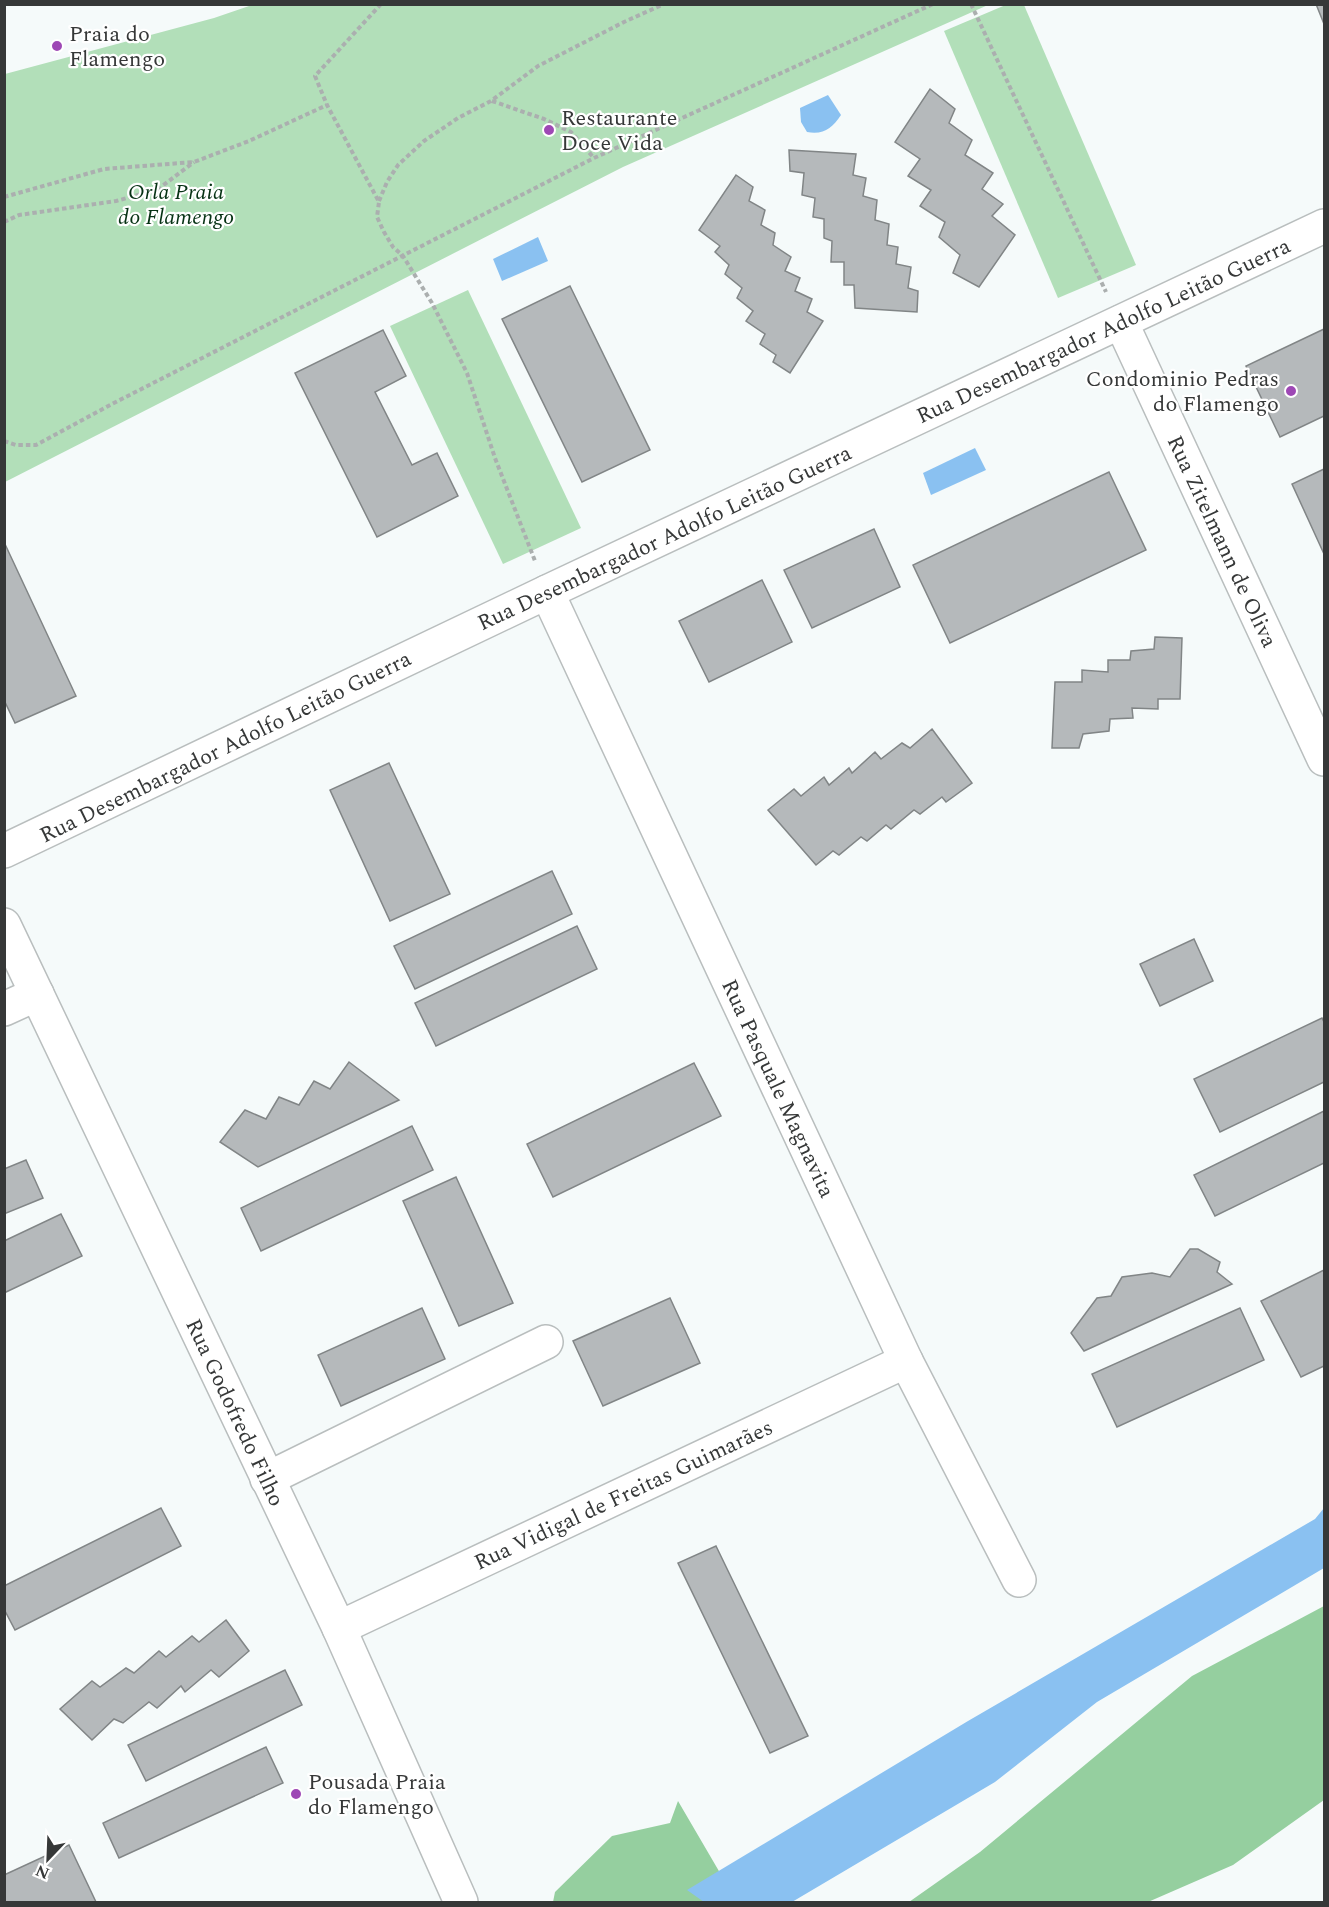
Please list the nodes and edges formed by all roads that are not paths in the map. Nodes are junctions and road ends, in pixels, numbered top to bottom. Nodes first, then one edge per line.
1 (1324, 226) edge
2 (1121, 322) junction
3 (547, 592) junction
4 (1324, 759) edge
5 (4, 851) edge
6 (4, 925) edge
7 (37, 994) junction
8 (4, 1009) edge
9 (546, 1342) dead end
10 (906, 1361) junction
11 (267, 1479) junction
12 (1019, 1580) dead end
13 (339, 1628) junction
14 (461, 1902) edge

1 - 2 street, Rua Desembargador Adolfo Leitão Guerra
2 - 3 street, Rua Desembargador Adolfo Leitão Guerra
2 - 4 street, Rua Zitelmann de Oliva
3 - 5 street, Rua Desembargador Adolfo Leitão Guerra
3 - 10 street, Rua Pasquale Magnavita
6 - 7 street, Rua Godofredo Filho
7 - 8 street
7 - 11 street, Rua Godofredo Filho
9 - 11 street
10 - 12 street, Rua Pasquale Magnavita
10 - 13 street, Rua Vidigal de Freitas Guimarães
11 - 13 street, Rua Godofredo Filho
13 - 14 street, Rua Godofredo Filho

